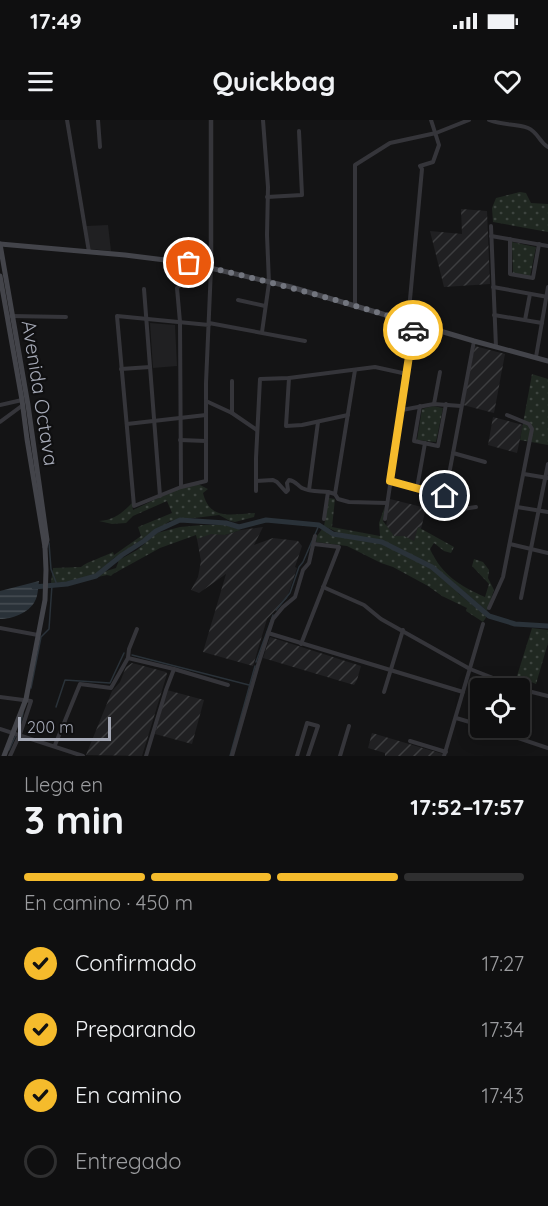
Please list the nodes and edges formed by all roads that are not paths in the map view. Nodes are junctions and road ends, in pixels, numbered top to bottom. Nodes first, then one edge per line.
1 (67, 120) edge
2 (98, 120) edge
3 (211, 120) edge
4 (263, 120) edge
5 (431, 120) edge
6 (470, 120) edge
7 (489, 120) edge
8 (505, 120) edge
9 (507, 126) junction
10 (299, 130) dead end
11 (436, 133) junction
12 (100, 147) dead end
13 (548, 147) edge
14 (267, 197) junction
15 (491, 226) dead end
16 (491, 236) junction
17 (510, 239) junction
18 (0, 244) edge
19 (538, 244) junction
20 (548, 246) edge
21 (89, 252) junction
22 (189, 263) junction
23 (211, 268) junction
24 (0, 277) edge
25 (269, 283) junction
26 (493, 287) junction
27 (548, 287) edge
28 (144, 290) dead end
29 (530, 294) junction
30 (547, 297) edge
31 (238, 300) dead end
32 (355, 305) junction
33 (265, 306) junction
34 (494, 315) junction
35 (10, 316) junction
36 (66, 317) dead end
37 (146, 319) junction
38 (525, 320) junction
39 (180, 322) junction
40 (411, 323) junction
41 (542, 323) junction
42 (209, 324) junction
43 (262, 332) junction
44 (305, 341) dead end
45 (474, 341) junction
46 (496, 347) junction
47 (536, 357) junction
48 (548, 361) edge
49 (150, 368) junction
50 (121, 369) junction
51 (355, 370) junction
52 (440, 372) dead end
53 (407, 374) junction
54 (289, 378) junction
55 (232, 381) dead end
56 (207, 401) junction
57 (24, 403) junction
58 (434, 404) junction
59 (446, 404) junction
60 (0, 405) edge
61 (420, 406) junction
62 (461, 406) junction
63 (402, 410) junction
64 (232, 413) junction
65 (206, 415) junction
66 (348, 415) junction
67 (507, 415) dead end
68 (179, 417) junction
69 (154, 421) junction
70 (0, 422) edge
71 (318, 422) junction
72 (126, 424) junction
73 (257, 430) junction
74 (180, 440) junction
75 (206, 441) junction
76 (425, 443) junction
77 (453, 453) junction
78 (485, 462) dead end
79 (548, 464) edge
80 (524, 474) junction
81 (547, 478) edge
82 (256, 481) junction
83 (390, 481) junction
84 (181, 487) junction
85 (417, 488) junction
86 (309, 490) junction
87 (256, 491) dead end
88 (328, 492) junction
89 (334, 494) junction
90 (160, 496) junction
91 (445, 496) junction
92 (387, 503) junction
93 (476, 507) dead end
94 (517, 507) junction
95 (539, 511) junction
96 (548, 512) edge
97 (324, 519) dead end
98 (386, 519) dead end
99 (315, 536) dead end
100 (315, 544) junction
101 (510, 544) junction
102 (532, 549) junction
103 (548, 553) edge
104 (323, 587) junction
105 (521, 598) dead end
106 (489, 608) dead end
107 (483, 624) dead end
108 (0, 628) edge
109 (137, 629) dead end
110 (403, 630) junction
111 (268, 633) junction
112 (39, 634) junction
113 (300, 644) junction
114 (128, 658) junction
115 (174, 669) junction
116 (470, 669) junction
117 (390, 671) junction
118 (228, 685) dead end
119 (384, 692) dead end
120 (463, 692) junction
121 (0, 696) edge
122 (548, 696) edge
123 (26, 699) junction
124 (456, 718) junction
125 (470, 722) edge
126 (349, 726) dead end
127 (0, 729) edge
128 (17, 734) junction
129 (518, 738) edge
130 (410, 741) dead end
131 (55, 745) junction
132 (548, 748) edge
133 (446, 755) edge
134 (4, 756) edge
135 (10, 756) edge
136 (83, 756) edge
137 (146, 756) edge
138 (232, 756) edge
139 (297, 756) edge
140 (308, 756) edge
141 (340, 756) edge

1 - 21 street
2 - 12 street
3 - 23 street
4 - 14 street
5 - 11 street
6 - 11 street
7 - 9 street
8 - 9 street
9 - 13 street
10 - 14 street
11 - 32 street
11 - 40 street
14 - 25 street
15 - 16 street
16 - 17 street
16 - 26 street
17 - 19 street
17 - 19 street
18 - 21 main road
18 - 35 main road, Avenida Octava
19 - 20 street
21 - 22 main road
22 - 23 main road
22 - 39 street
23 - 25 main road
23 - 42 street
24 - 35 main road, Avenida Octava
25 - 32 main road
25 - 33 street
26 - 29 street
26 - 34 street
27 - 30 street
28 - 37 street
29 - 30 street
29 - 38 street
30 - 41 street
31 - 33 street
32 - 40 main road
33 - 43 street
34 - 38 street
34 - 46 street
35 - 36 street
35 - 57 main road, Avenida Octava
37 - 39 street
37 - 49 street
37 - 50 street
38 - 41 street
39 - 42 street
39 - 68 street
40 - 45 main road
40 - 53 street
41 - 47 street
42 - 43 street
42 - 56 street
43 - 44 street
45 - 46 main road
45 - 62 street
46 - 47 main road
47 - 48 main road
49 - 50 street
49 - 69 street
50 - 72 street
51 - 53 street
51 - 54 street
51 - 66 street
52 - 58 street
53 - 63 street
54 - 71 street
54 - 73 street
55 - 64 street
56 - 64 street
56 - 65 street
57 - 60 street
57 - 70 street
57 - 112 main road, Avenida Octava
58 - 59 street
58 - 61 street
59 - 62 street
59 - 76 street
61 - 63 street
61 - 76 street
62 - 77 street
63 - 83 street
64 - 73 street
65 - 68 street
65 - 75 street
66 - 71 street
66 - 89 street
67 - 80 street
68 - 69 street
68 - 74 street
69 - 72 street
69 - 90 street
71 - 86 street
72 - 90 street
73 - 82 street
74 - 75 street
74 - 84 street
75 - 84 street
76 - 85 street
77 - 78 street
77 - 91 street
79 - 81 street
80 - 81 street
80 - 94 street
81 - 95 street
82 - 86 street
82 - 87 street
83 - 85 street
83 - 92 street
84 - 90 street
85 - 91 street
86 - 88 street
88 - 89 street
88 - 97 street
89 - 92 street
91 - 93 street
92 - 98 street
94 - 95 street
94 - 101 street
95 - 96 street
95 - 102 street
99 - 100 street
100 - 104 street
100 - 111 street
101 - 102 street
101 - 106 street
102 - 103 street
102 - 105 street
104 - 110 street
104 - 113 street
107 - 116 street
108 - 112 street
109 - 114 street
110 - 116 street
110 - 117 street
111 - 113 street
111 - 138 street
112 - 123 main road, Avenida Octava
113 - 117 street
114 - 115 street
114 - 131 street
115 - 118 street
115 - 137 street
116 - 120 street
116 - 122 street
117 - 119 street
117 - 120 street
120 - 124 street
121 - 123 street
123 - 128 main road, Avenida Octava
124 - 125 street
124 - 133 street
126 - 141 street
127 - 128 street
128 - 131 street
128 - 134 main road, Avenida Octava
128 - 135 street, Avenida Octava
129 - 132 street
130 - 133 street
131 - 136 street
139 - 140 street

